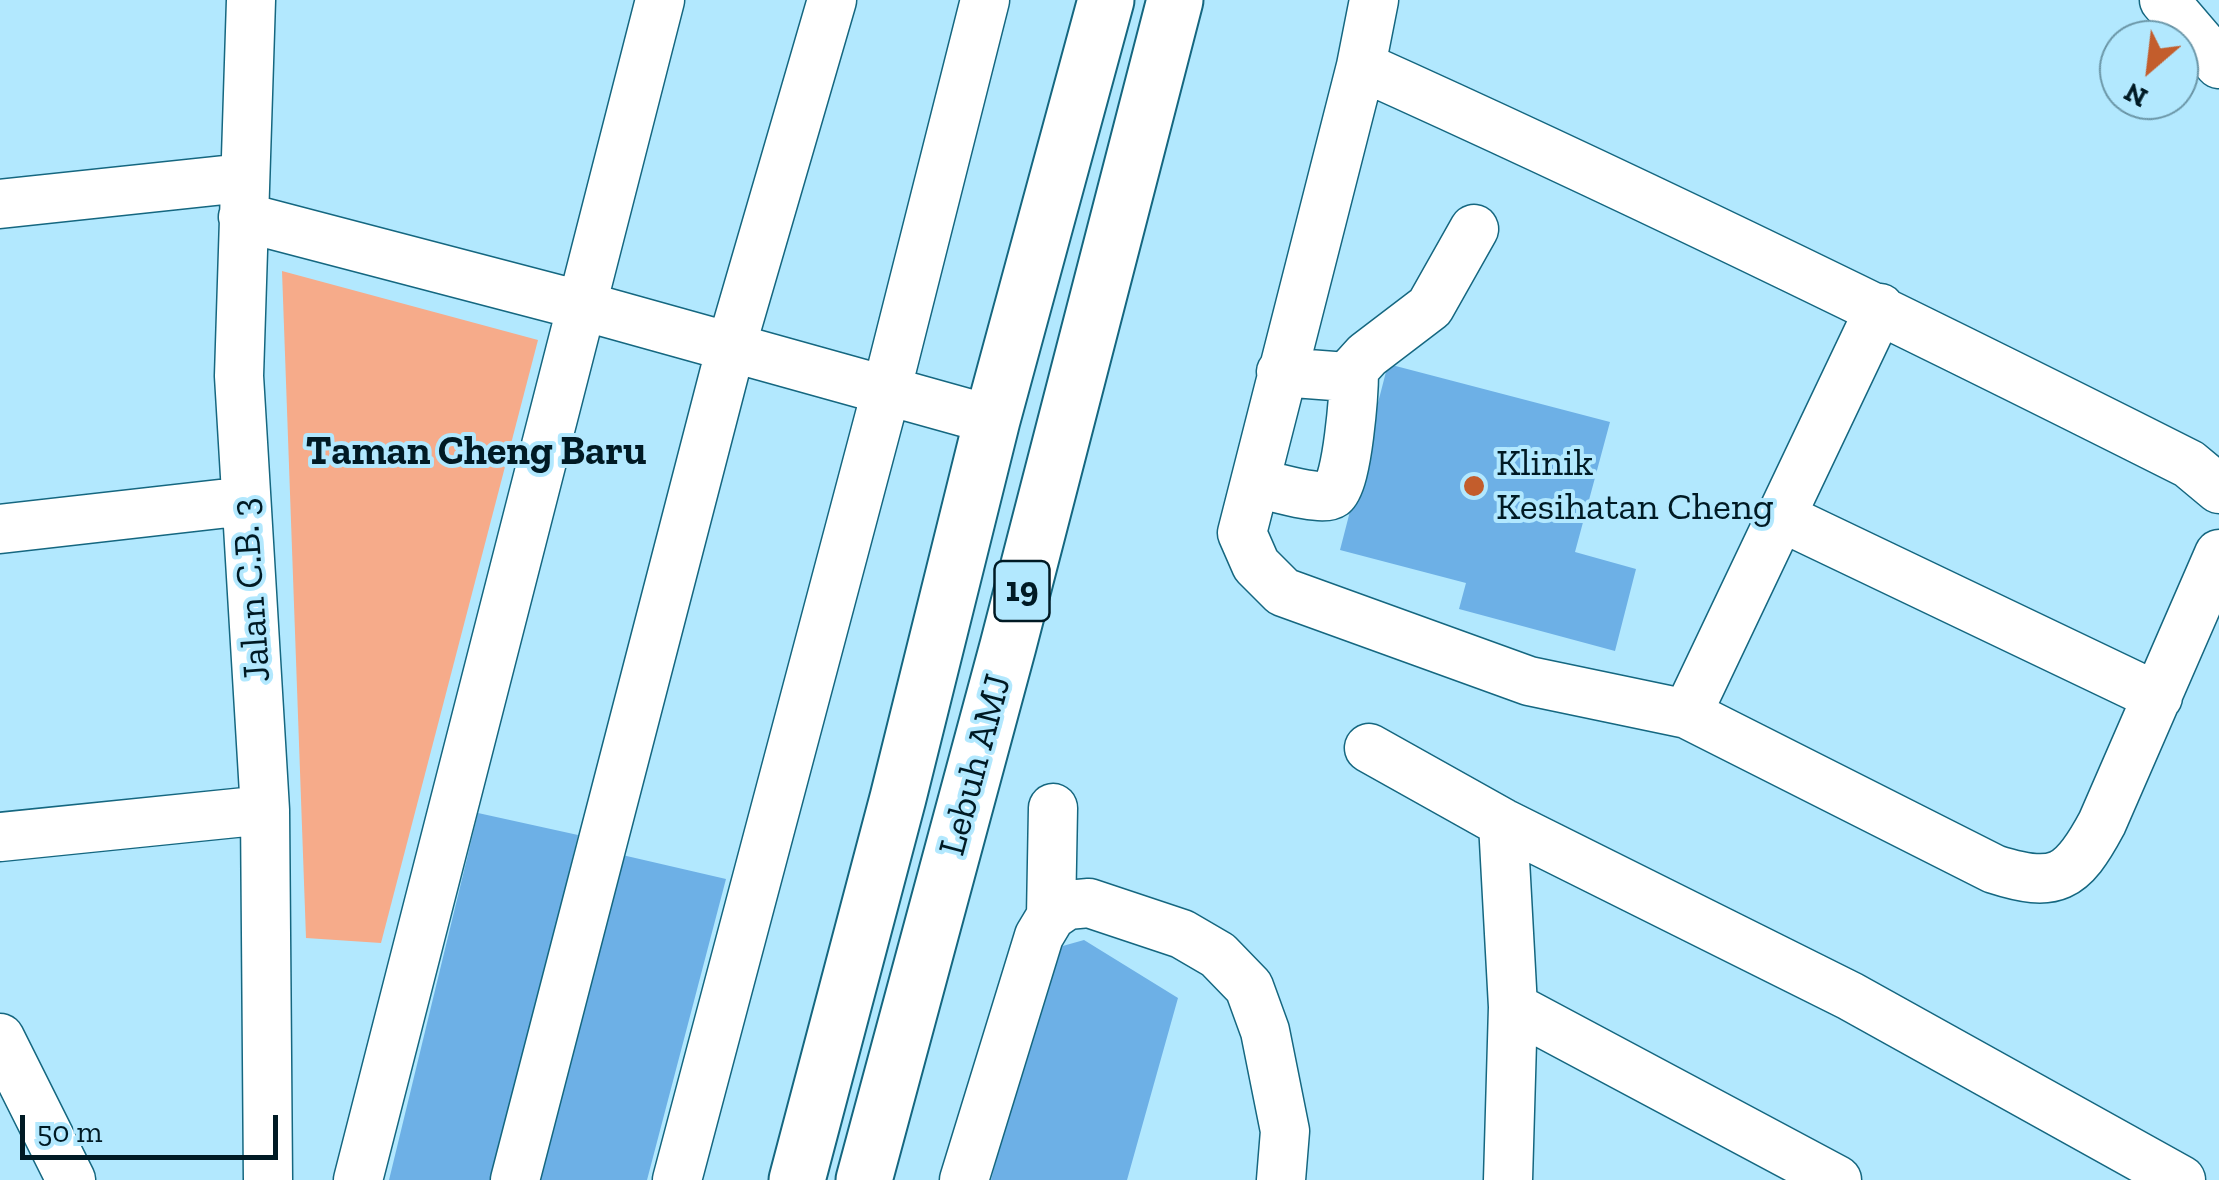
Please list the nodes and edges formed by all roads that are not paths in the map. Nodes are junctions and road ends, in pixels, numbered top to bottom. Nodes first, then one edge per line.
1 (251, 0) edge
2 (660, 0) edge
3 (832, 0) edge
4 (985, 0) edge
5 (1098, 0) edge
6 (1106, 0) edge
7 (1174, 0) edge
8 (1374, 0) edge
9 (2164, 0) edge
10 (2219, 64) edge
11 (1362, 66) junction
12 (1086, 76) junction
13 (243, 198) junction
14 (0, 204) edge
15 (1474, 229) dead end
16 (582, 306) junction
17 (1880, 308) junction
18 (730, 347) junction
19 (1354, 371) junction
20 (1281, 372) junction
21 (886, 392) junction
22 (992, 420) junction
23 (1257, 483) junction
24 (2219, 489) edge
25 (246, 502) junction
26 (1781, 517) junction
27 (0, 529) edge
28 (2219, 554) edge
29 (2158, 697) junction
30 (1687, 714) junction
31 (1369, 748) dead end
32 (1053, 808) dead end
33 (265, 810) junction
34 (1502, 823) junction
35 (0, 837) edge
36 (1070, 910) junction
37 (1513, 1007) junction
38 (0, 1038) edge
39 (263, 1167) edge
40 (1828, 1178) edge
41 (2171, 1178) edge
42 (71, 1179) edge
43 (358, 1180) edge
44 (514, 1180) edge
45 (676, 1180) edge
46 (797, 1180) edge
47 (864, 1180) edge
48 (964, 1180) edge
49 (1282, 1180) edge
50 (1508, 1180) edge

1 - 13 street, Jalan C.B. 3
2 - 16 street
3 - 18 street
4 - 21 street
5 - 12 street
6 - 12 highway, Lebuh AMJ / 19
7 - 47 highway, Lebuh AMJ / 19
8 - 11 street
9 - 10 street
11 - 17 street
11 - 20 street
12 - 22 highway, Lebuh AMJ / 19
13 - 14 street
13 - 16 street
13 - 25 street, Jalan C.B. 3
15 - 19 street
16 - 18 street
16 - 43 street
17 - 24 street
17 - 26 street
18 - 21 street
18 - 44 street
19 - 20 street
19 - 23 street
20 - 23 street
21 - 22 street
21 - 45 street
22 - 46 highway, Lebuh AMJ / 19
23 - 30 street
25 - 27 street
25 - 33 street, Jalan C.B. 3
26 - 29 street
26 - 30 street
28 - 29 street
29 - 30 street
31 - 34 street
32 - 36 street
33 - 35 street
33 - 39 street, Jalan C.B. 3
34 - 37 street
34 - 41 street
36 - 48 street
36 - 49 street
37 - 40 street
37 - 50 street
38 - 42 street

